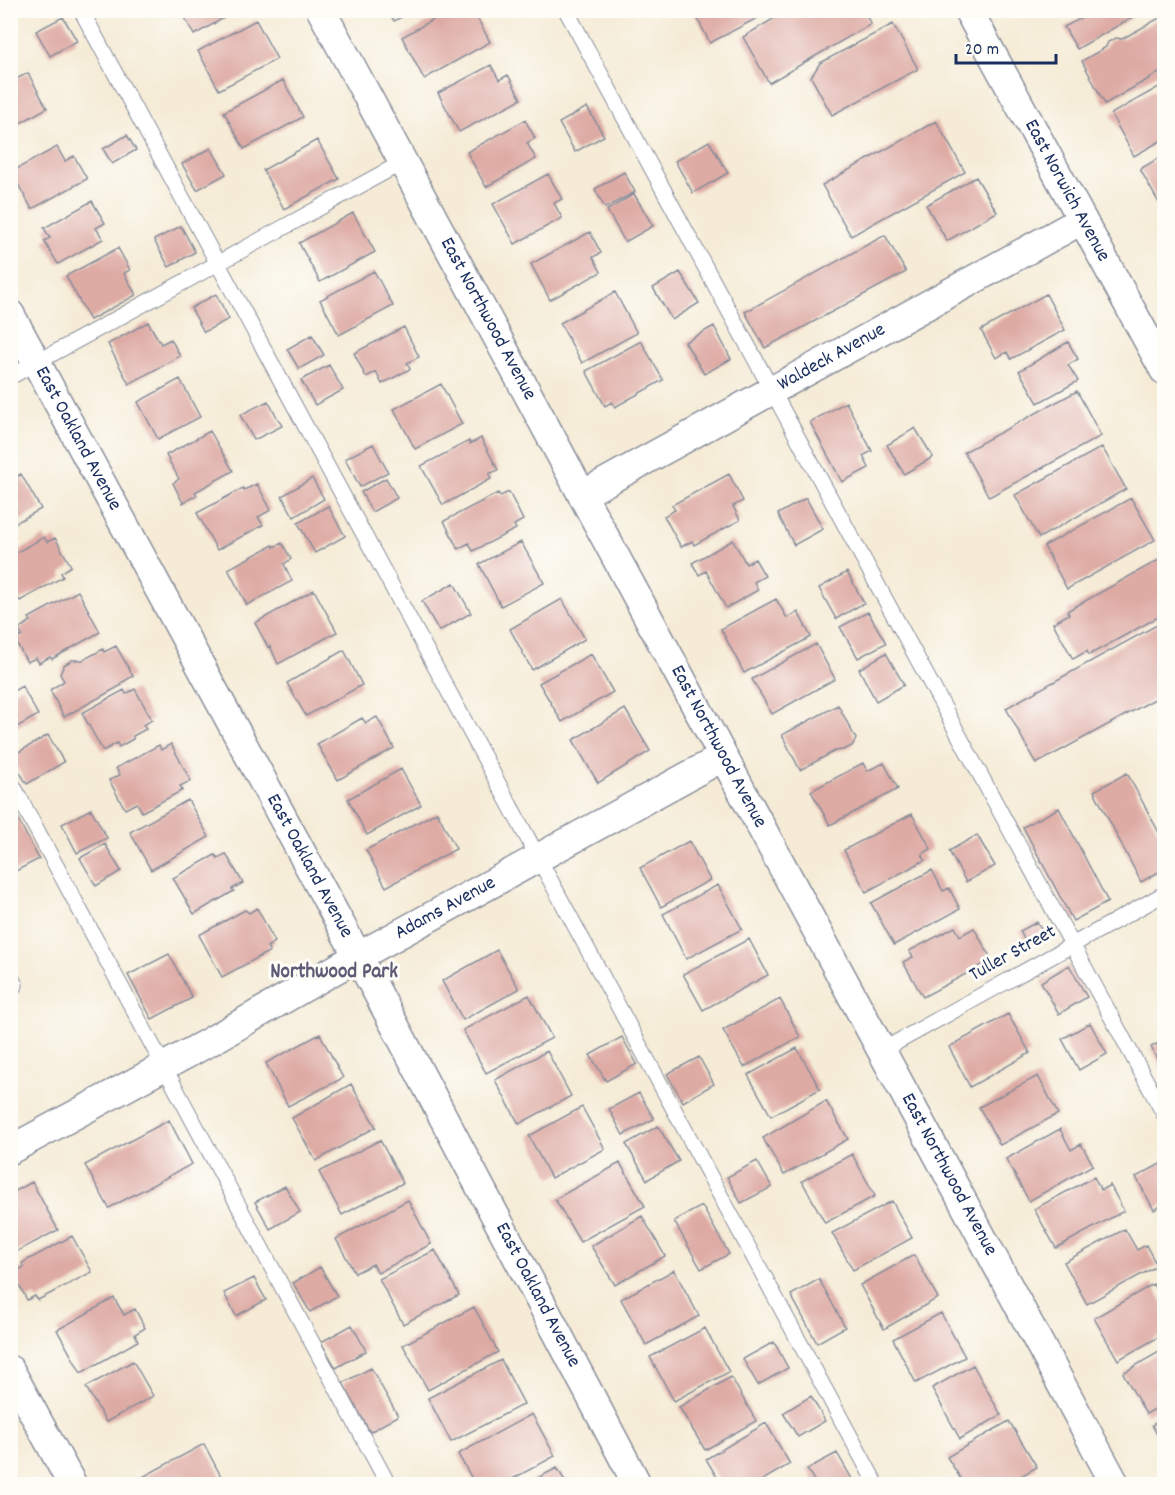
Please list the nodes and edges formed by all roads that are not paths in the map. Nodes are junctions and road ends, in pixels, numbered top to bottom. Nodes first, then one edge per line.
1 (81, 10) edge
2 (321, 10) edge
3 (567, 10) edge
4 (968, 10) edge
5 (403, 162) junction
6 (1082, 220) junction
7 (217, 264) junction
8 (10, 314) edge
9 (37, 363) junction
10 (1164, 370) edge
11 (10, 377) edge
12 (773, 390) junction
13 (582, 495) junction
14 (723, 757) junction
15 (10, 780) edge
16 (538, 858) junction
17 (1164, 894) edge
18 (1073, 945) junction
19 (357, 957) junction
20 (881, 1051) junction
21 (164, 1066) junction
22 (1164, 1114) edge
23 (10, 1150) edge
24 (10, 1370) edge
25 (72, 1485) edge
26 (388, 1485) edge
27 (637, 1485) edge
28 (876, 1485) edge
29 (1115, 1485) edge

1 - 7 lane
2 - 5 street, East Northwood Avenue
3 - 12 lane
4 - 6 street, East Norwich Avenue
5 - 7 lane
5 - 13 street, East Northwood Avenue
6 - 10 street, East Norwich Avenue
6 - 12 street, Waldeck Avenue
7 - 9 lane
7 - 16 lane
8 - 9 street, East Oakland Avenue
9 - 11 lane
9 - 19 street, East Oakland Avenue
12 - 13 street, Waldeck Avenue
12 - 18 lane
13 - 14 street, East Northwood Avenue
14 - 16 street, Adams Avenue
14 - 20 street, East Northwood Avenue
15 - 21 lane
16 - 19 street, Adams Avenue
16 - 28 lane
17 - 18 lane, Tuller Street
18 - 20 lane, Tuller Street
18 - 22 lane
19 - 21 street, Adams Avenue
19 - 27 street, East Oakland Avenue
20 - 29 street, East Northwood Avenue
21 - 23 street, Adams Avenue
21 - 26 lane
24 - 25 street

